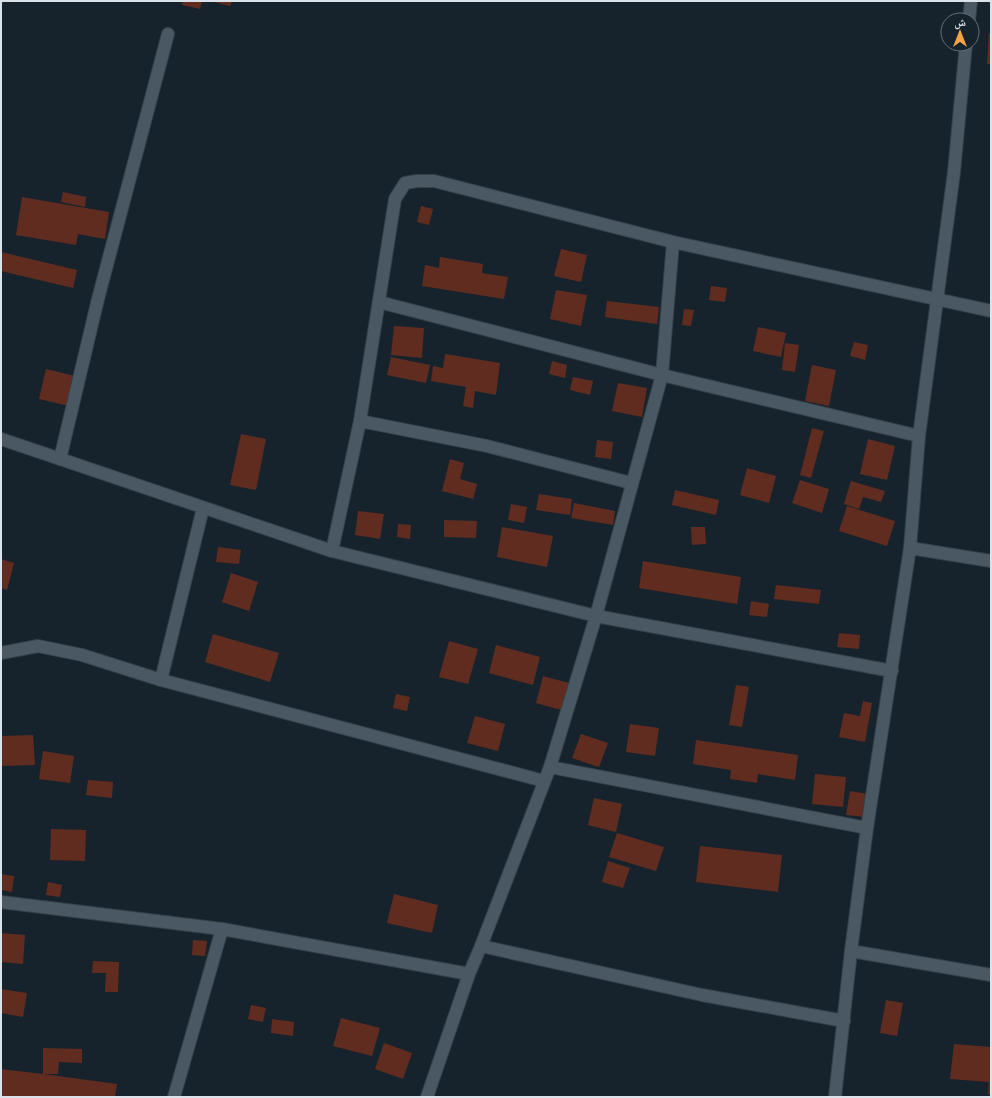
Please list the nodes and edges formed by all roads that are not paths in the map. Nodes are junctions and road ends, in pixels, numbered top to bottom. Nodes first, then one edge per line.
1 (970, 1) edge
2 (969, 12) edge
3 (168, 34) dead end
4 (965, 52) edge
5 (673, 242) junction
6 (936, 300) junction
7 (379, 302) junction
8 (991, 311) edge
9 (662, 376) junction
10 (360, 421) junction
11 (919, 436) junction
12 (1, 438) edge
13 (60, 459) junction
14 (631, 483) junction
15 (203, 508) junction
16 (910, 548) junction
17 (332, 551) junction
18 (991, 561) edge
19 (596, 616) junction
20 (1, 653) edge
21 (892, 671) junction
22 (161, 680) junction
23 (550, 767) junction
24 (544, 781) junction
25 (867, 828) junction
26 (1, 902) edge
27 (222, 929) junction
28 (481, 946) junction
29 (851, 951) junction
30 (469, 974) junction
31 (991, 975) edge
32 (844, 1021) junction
33 (174, 1097) edge
34 (427, 1097) edge
35 (835, 1097) edge

1 - 2 street
3 - 13 street
4 - 6 street
5 - 6 street
5 - 7 street
5 - 9 street
6 - 8 street
6 - 11 street
7 - 9 street
7 - 10 street
9 - 11 street
9 - 14 street
10 - 14 street
10 - 17 street
11 - 16 street
12 - 13 street
13 - 15 street
14 - 19 street
15 - 17 street
15 - 22 street
16 - 18 street
16 - 21 street
17 - 19 street
19 - 21 street
19 - 23 street
20 - 22 street
21 - 25 street
22 - 24 street
23 - 24 street
23 - 25 street
24 - 28 street
25 - 29 street
26 - 27 street
27 - 30 street
27 - 33 street
28 - 30 street
28 - 32 street
29 - 31 street
29 - 32 street
30 - 34 street
32 - 35 street

